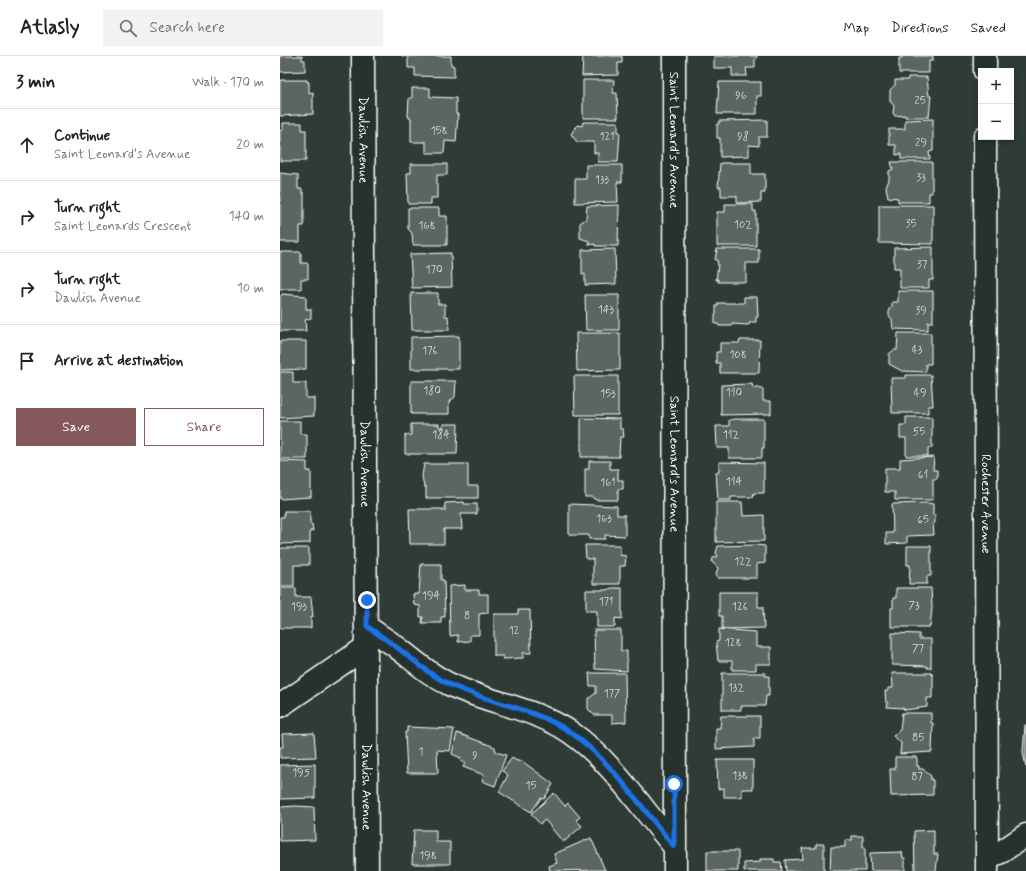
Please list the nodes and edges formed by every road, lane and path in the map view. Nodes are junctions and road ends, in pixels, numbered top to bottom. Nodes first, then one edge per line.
1 (363, 56) edge
2 (674, 56) edge
3 (985, 56) edge
4 (985, 68) edge
5 (985, 140) edge
6 (366, 637) junction
7 (280, 706) edge
8 (1026, 835) edge
9 (674, 846) junction
10 (987, 864) edge
11 (367, 871) edge
12 (675, 871) edge

1 - 6 street, Dawlish Avenue
2 - 9 street, Saint Leonard's Avenue
3 - 4 street
5 - 10 street, Rochester Avenue
6 - 7 street
6 - 9 street
6 - 11 street, Dawlish Avenue
8 - 10 street
9 - 12 street, Saint Leonard's Avenue

